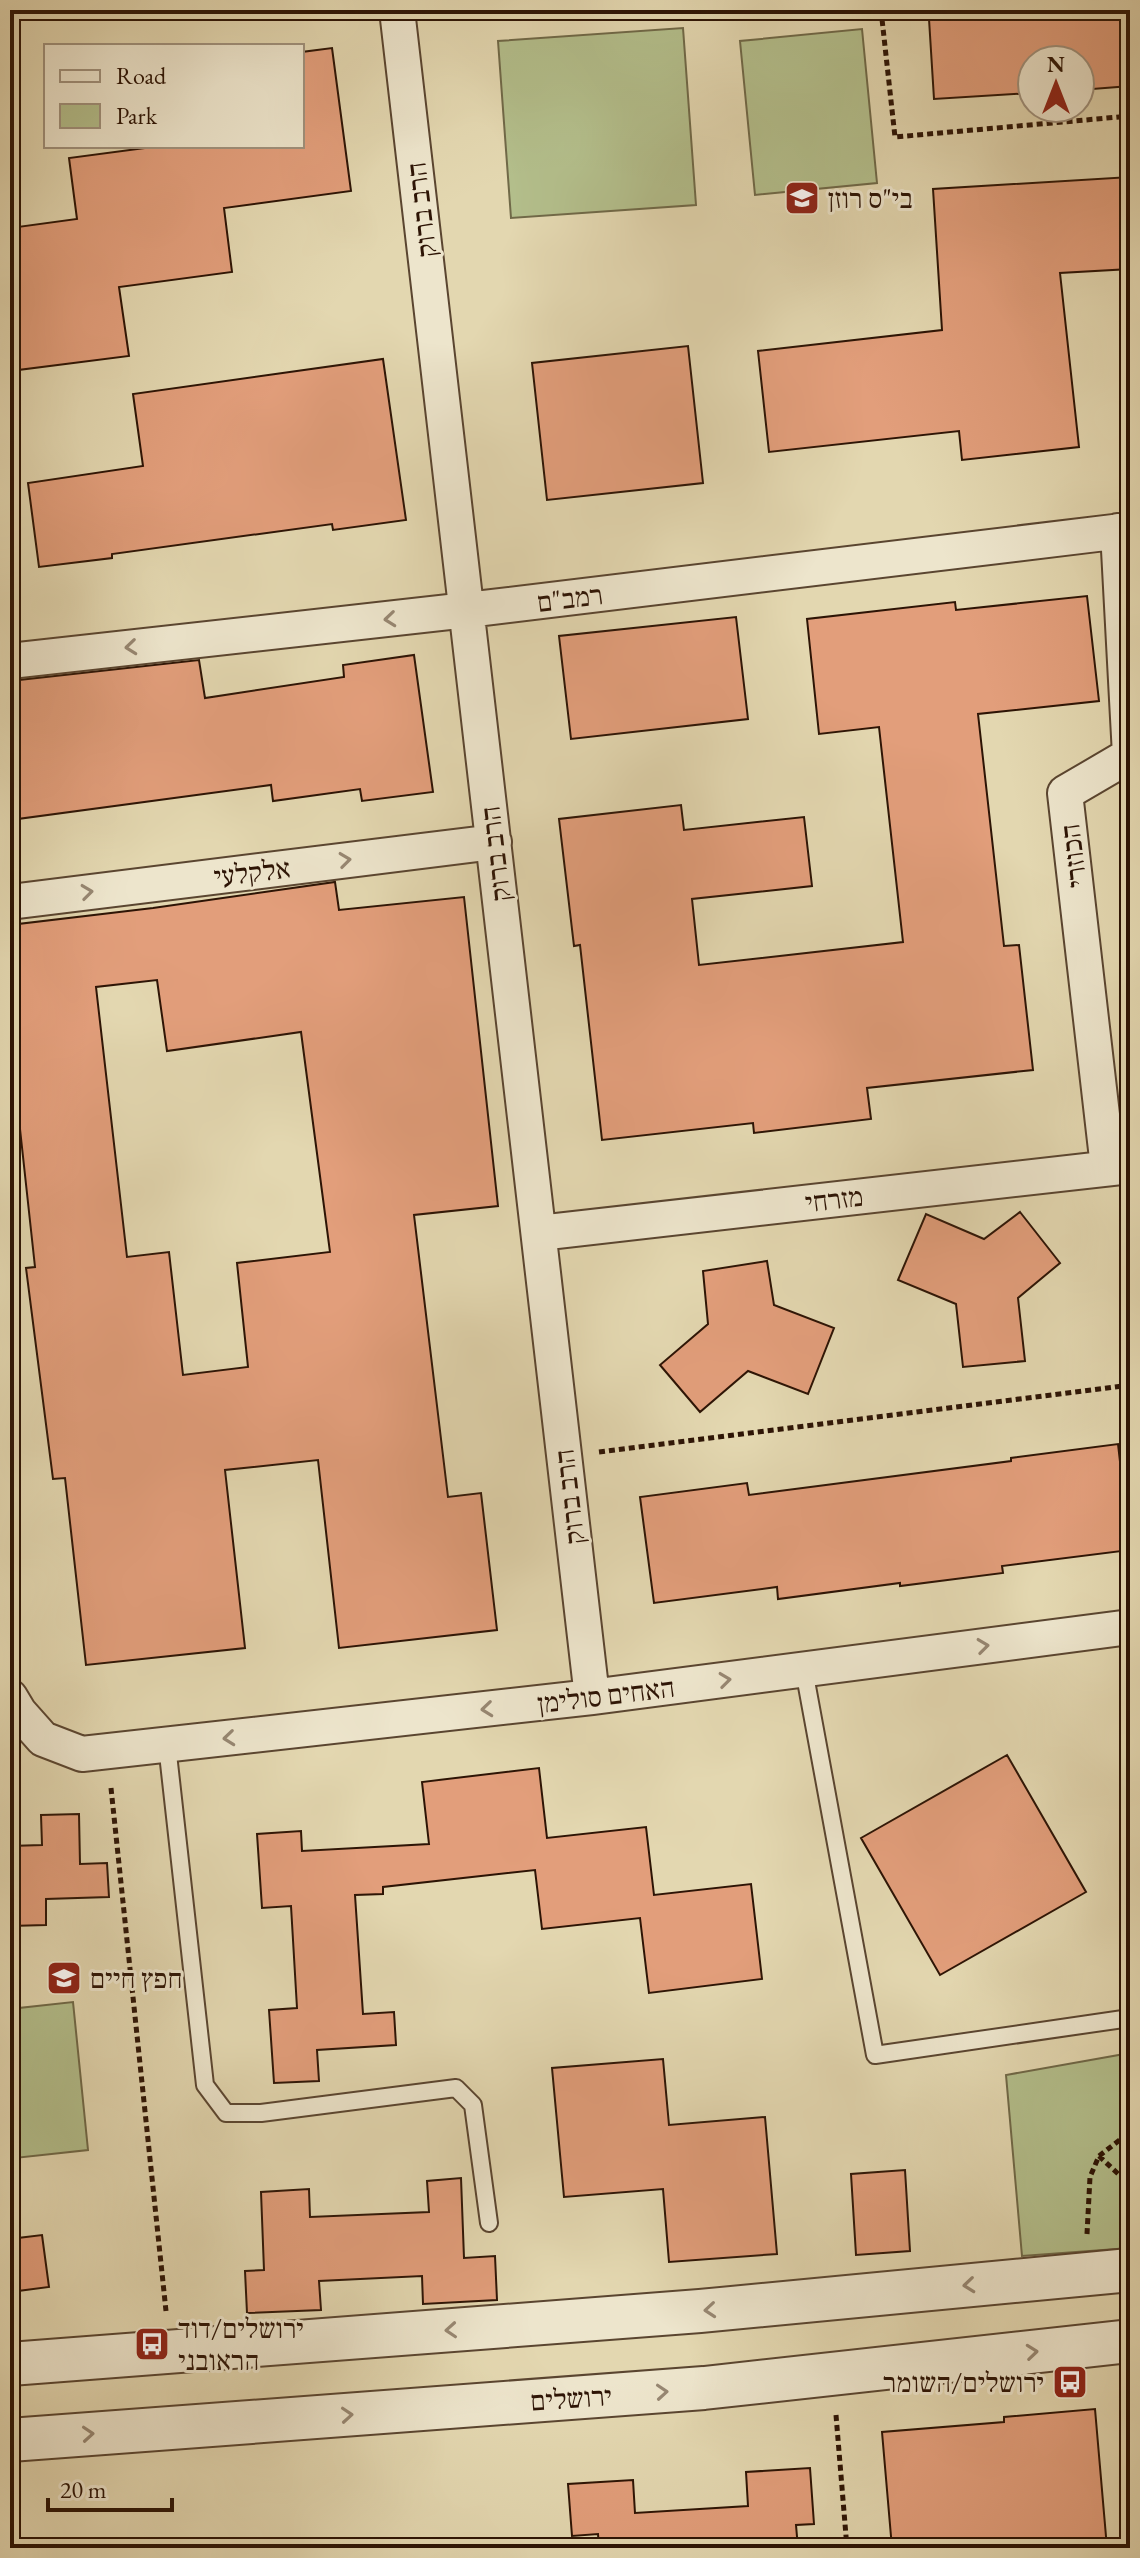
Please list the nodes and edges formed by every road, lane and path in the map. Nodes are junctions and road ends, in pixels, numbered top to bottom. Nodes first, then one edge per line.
1 (397, 10) edge
2 (881, 10) edge
3 (1130, 116) edge
4 (1124, 531) edge
5 (467, 610) junction
6 (10, 661) edge
7 (1130, 755) edge
8 (494, 842) junction
9 (10, 902) edge
10 (1119, 1166) edge
11 (539, 1233) junction
12 (1130, 1385) edge
13 (565, 1457) junction
14 (1130, 1627) edge
15 (804, 1670) junction
16 (10, 1697) edge
17 (592, 1697) junction
18 (167, 1745) junction
19 (94, 1753) junction
20 (1130, 2018) edge
21 (1130, 2132) edge
22 (1099, 2156) junction
23 (1130, 2185) edge
24 (489, 2223) dead end
25 (1130, 2270) edge
26 (1084, 2274) junction
27 (1130, 2341) edge
28 (170, 2352) junction
29 (10, 2364) edge
30 (832, 2374) junction
31 (10, 2440) edge
32 (847, 2548) edge

1 - 5 street, הרב ברוק
2 - 3 path
4 - 5 street, רמב"ם
4 - 7 street, הכוזרי
5 -> 6 street, רמב"ם
5 - 8 street, הרב ברוק
7 - 10 street, הכוזרי
9 -> 8 street, אלקלעי
8 - 11 street, הרב ברוק
10 - 11 street, מזרחי
11 - 13 street, הרב ברוק
12 - 13 path
13 - 17 street, הרב ברוק
15 -> 14 street, האחים סולימן
17 -> 15 street, האחים סולימן
15 - 20 lane
16 - 19 street
17 -> 18 street, האחים סולימן
18 - 19 street, האחים סולימן
18 - 24 lane
19 - 28 path
21 - 22 path
22 - 23 path
22 - 26 path
25 - 26 street
26 -> 28 street
30 -> 27 street, ירושלים
28 - 29 street
31 -> 30 street, ירושלים
30 - 32 path

